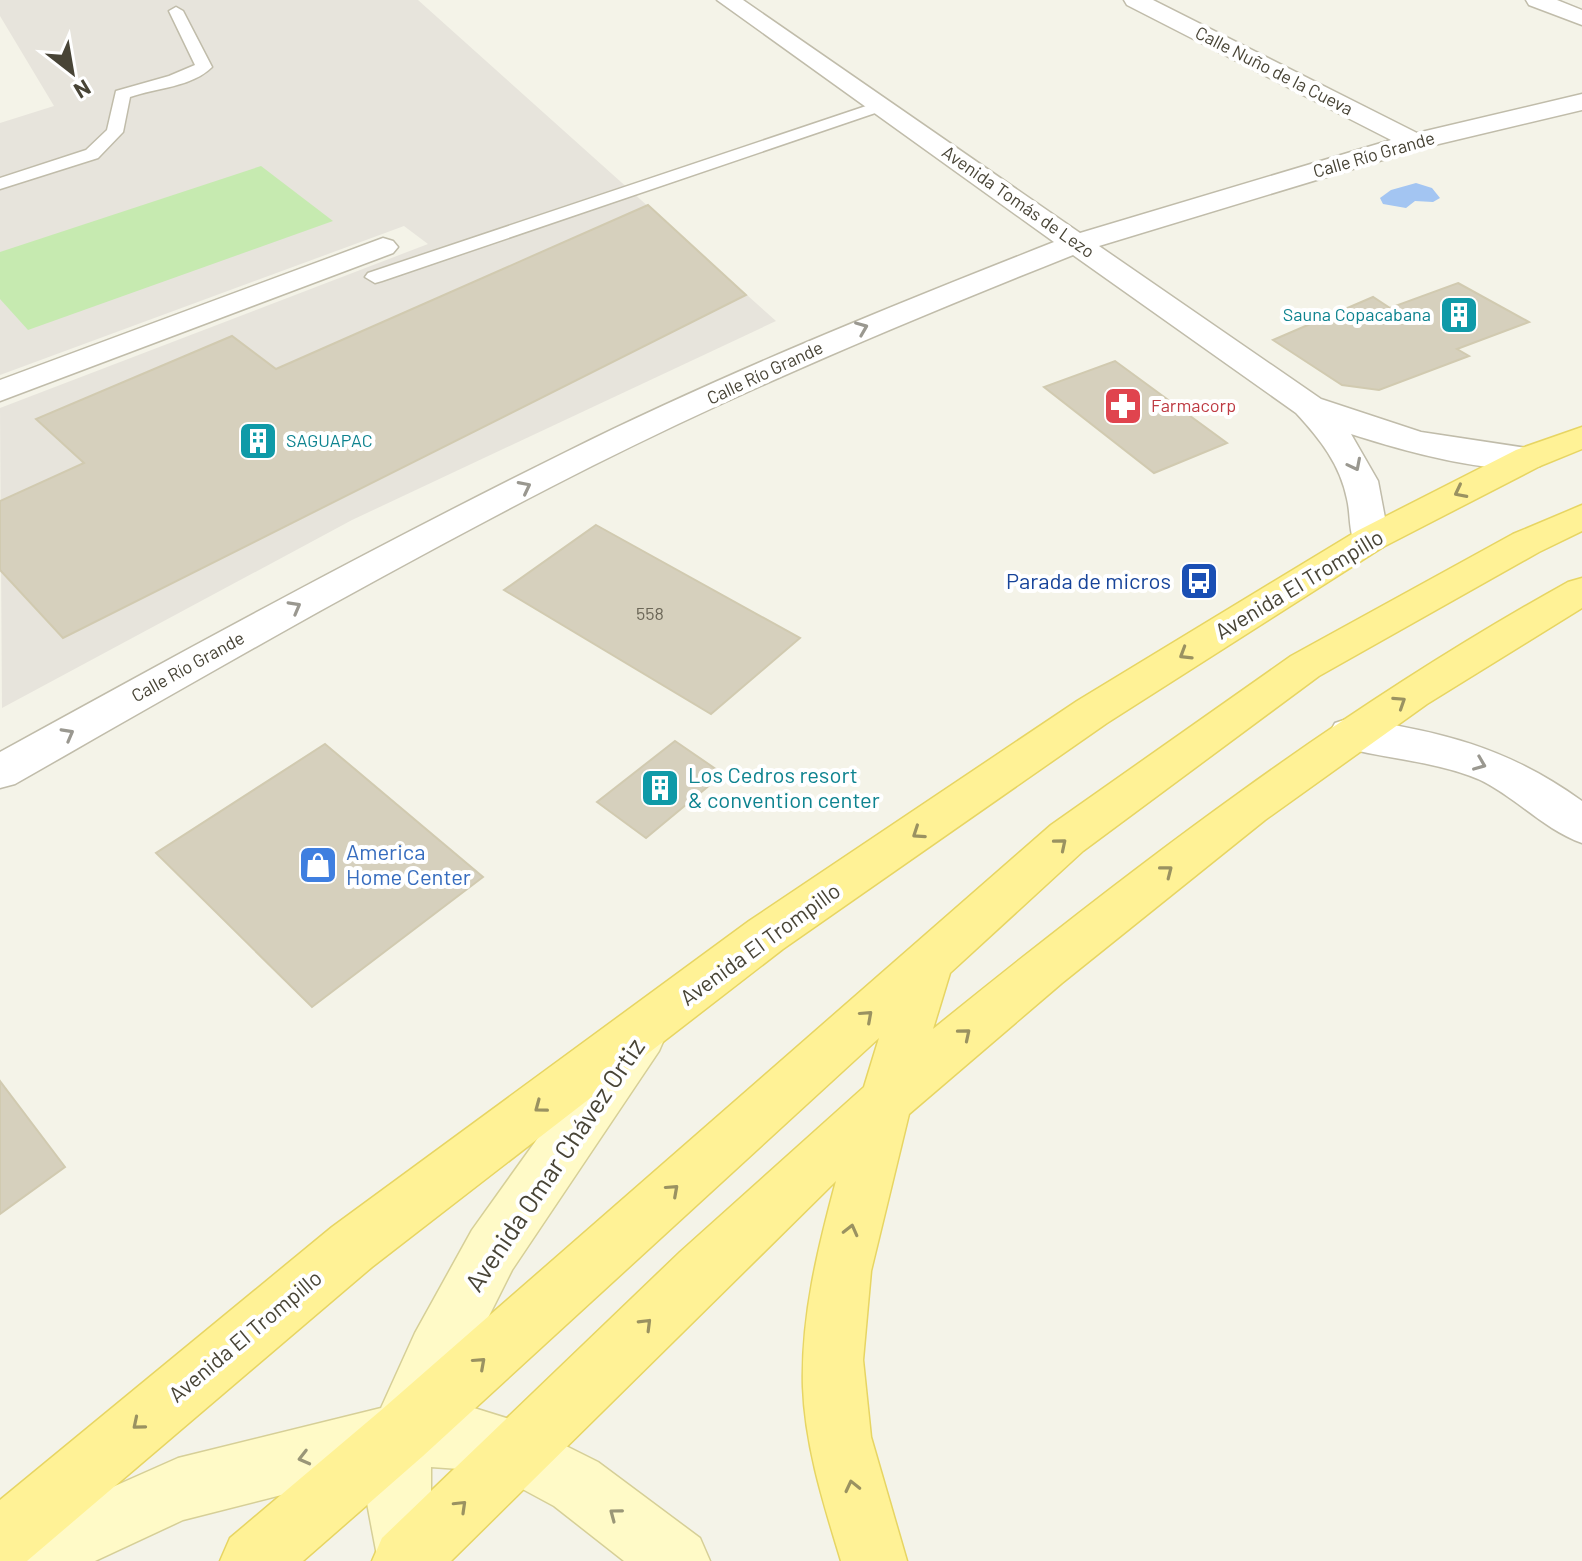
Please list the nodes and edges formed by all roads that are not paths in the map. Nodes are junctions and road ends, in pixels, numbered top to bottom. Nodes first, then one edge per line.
1 (728, 0) edge
2 (1135, 0) edge
3 (1537, 0) edge
4 (176, 11) dead end
5 (1582, 18) edge
6 (1582, 102) edge
7 (881, 106) junction
8 (1414, 142) junction
9 (0, 184) edge
10 (1077, 243) junction
11 (383, 247) dead end
12 (375, 277) dead end
13 (0, 391) edge
14 (1308, 406) junction
15 (1582, 437) edge
16 (1528, 458) junction
17 (1582, 517) edge
18 (1370, 539) junction
19 (1582, 591) edge
20 (1350, 734) junction
21 (0, 772) edge
22 (1582, 825) edge
23 (930, 959) junction
24 (647, 1026) junction
25 (884, 1102) junction
26 (401, 1434) junction
27 (516, 1452) junction
28 (0, 1542) edge
29 (409, 1560) edge
30 (22, 1561) edge
31 (253, 1561) edge
32 (677, 1561) edge
33 (874, 1561) edge

1 - 7 street, Avenida Tomás de Lezo
2 - 8 street, Calle Nuño de la Cueva
3 - 5 street
4 - 9 lane
6 - 8 street, Calle Río Grande
7 - 10 street, Avenida Tomás de Lezo
7 - 12 lane
8 - 10 street, Calle Río Grande
10 - 14 street, Avenida Tomás de Lezo
21 -> 10 street, Calle Río Grande
11 - 13 street
14 - 16 street, Avenida Tomás de Lezo
14 -> 18 street, Avenida Tomás de Lezo
15 - 16 main road, Avenida El Trompillo
16 -> 18 main road, Avenida El Trompillo
23 -> 17 main road
18 -> 24 main road, Avenida El Trompillo
20 -> 19 main road
20 -> 22 street
25 -> 20 main road
23 - 25 main road
26 -> 23 main road
24 - 26 main road, Avenida Omar Chávez Ortiz
24 -> 28 main road, Avenida El Trompillo
27 -> 25 main road
33 -> 25 main road
26 - 27 main road
26 - 29 main road, Avenida Omar Chávez Ortiz
26 -> 30 main road
26 - 31 main road
29 -> 27 main road
32 -> 27 main road

